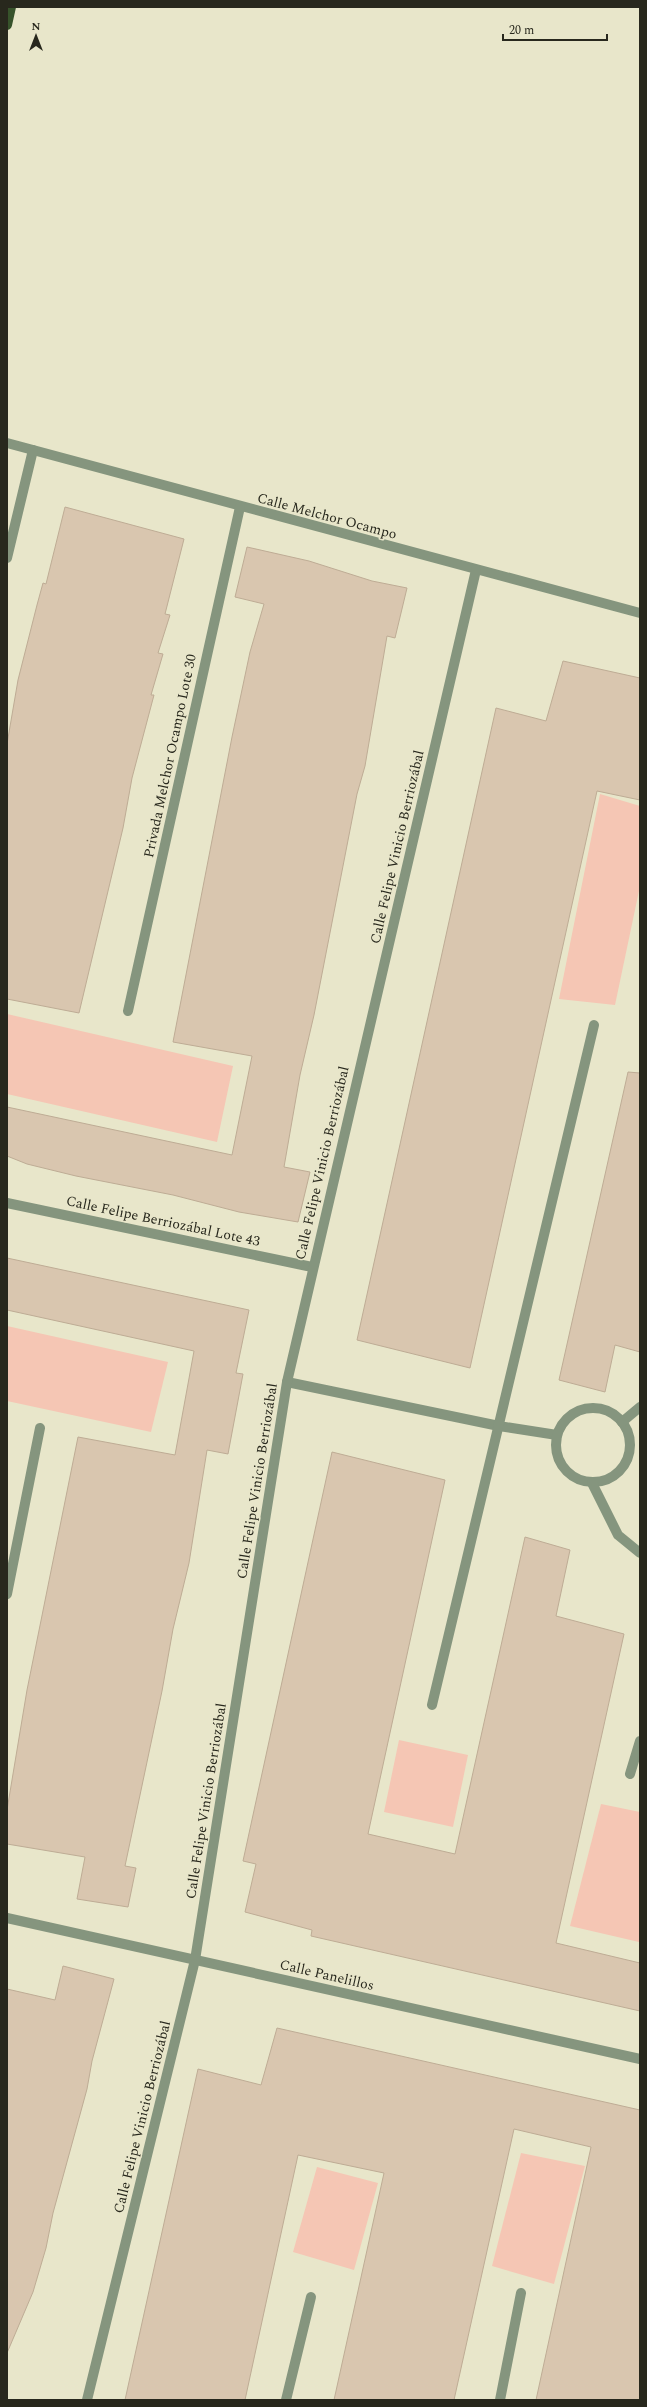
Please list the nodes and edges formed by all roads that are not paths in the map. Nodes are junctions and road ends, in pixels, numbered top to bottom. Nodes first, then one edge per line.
1 (11, 7) edge
2 (7, 25) edge
3 (7, 443) edge
4 (33, 450) junction
5 (240, 507) junction
6 (7, 558) edge
7 (476, 570) junction
8 (640, 613) edge
9 (128, 1012) dead end
10 (594, 1025) dead end
11 (7, 1203) edge
12 (312, 1267) junction
13 (287, 1382) junction
14 (640, 1407) edge
15 (622, 1422) junction
16 (499, 1426) junction
17 (40, 1428) dead end
18 (557, 1435) junction
19 (592, 1483) junction
20 (640, 1553) edge
21 (7, 1594) edge
22 (432, 1705) dead end
23 (640, 1741) edge
24 (630, 1774) dead end
25 (7, 1918) edge
26 (196, 1960) junction
27 (640, 2059) edge
28 (521, 2293) dead end
29 (311, 2297) dead end
30 (87, 2400) edge
31 (286, 2400) edge
32 (500, 2400) edge

1 - 2 main road
3 - 4 street, Calle Melchor Ocampo
4 - 5 street, Calle Melchor Ocampo
4 - 6 street
5 - 7 street, Calle Melchor Ocampo
5 - 9 street, Privada Melchor Ocampo Lote 30
7 - 8 street, Calle Melchor Ocampo
7 - 12 street, Calle Felipe Vinicio Berriozábal
10 - 16 street
11 - 12 street, Calle Felipe Berriozábal Lote 43
12 - 13 street, Calle Felipe Vinicio Berriozábal
13 - 16 street
13 - 26 street, Calle Felipe Vinicio Berriozábal
14 - 15 street
15 - 18 street
15 - 19 street
16 - 18 street
16 - 22 street
17 - 21 street
18 - 19 street
19 - 20 street
23 - 24 street
25 - 26 street, Calle Panelillos
26 - 27 street, Calle Panelillos
26 - 30 street, Calle Felipe Vinicio Berriozábal
28 - 32 street
29 - 31 street

